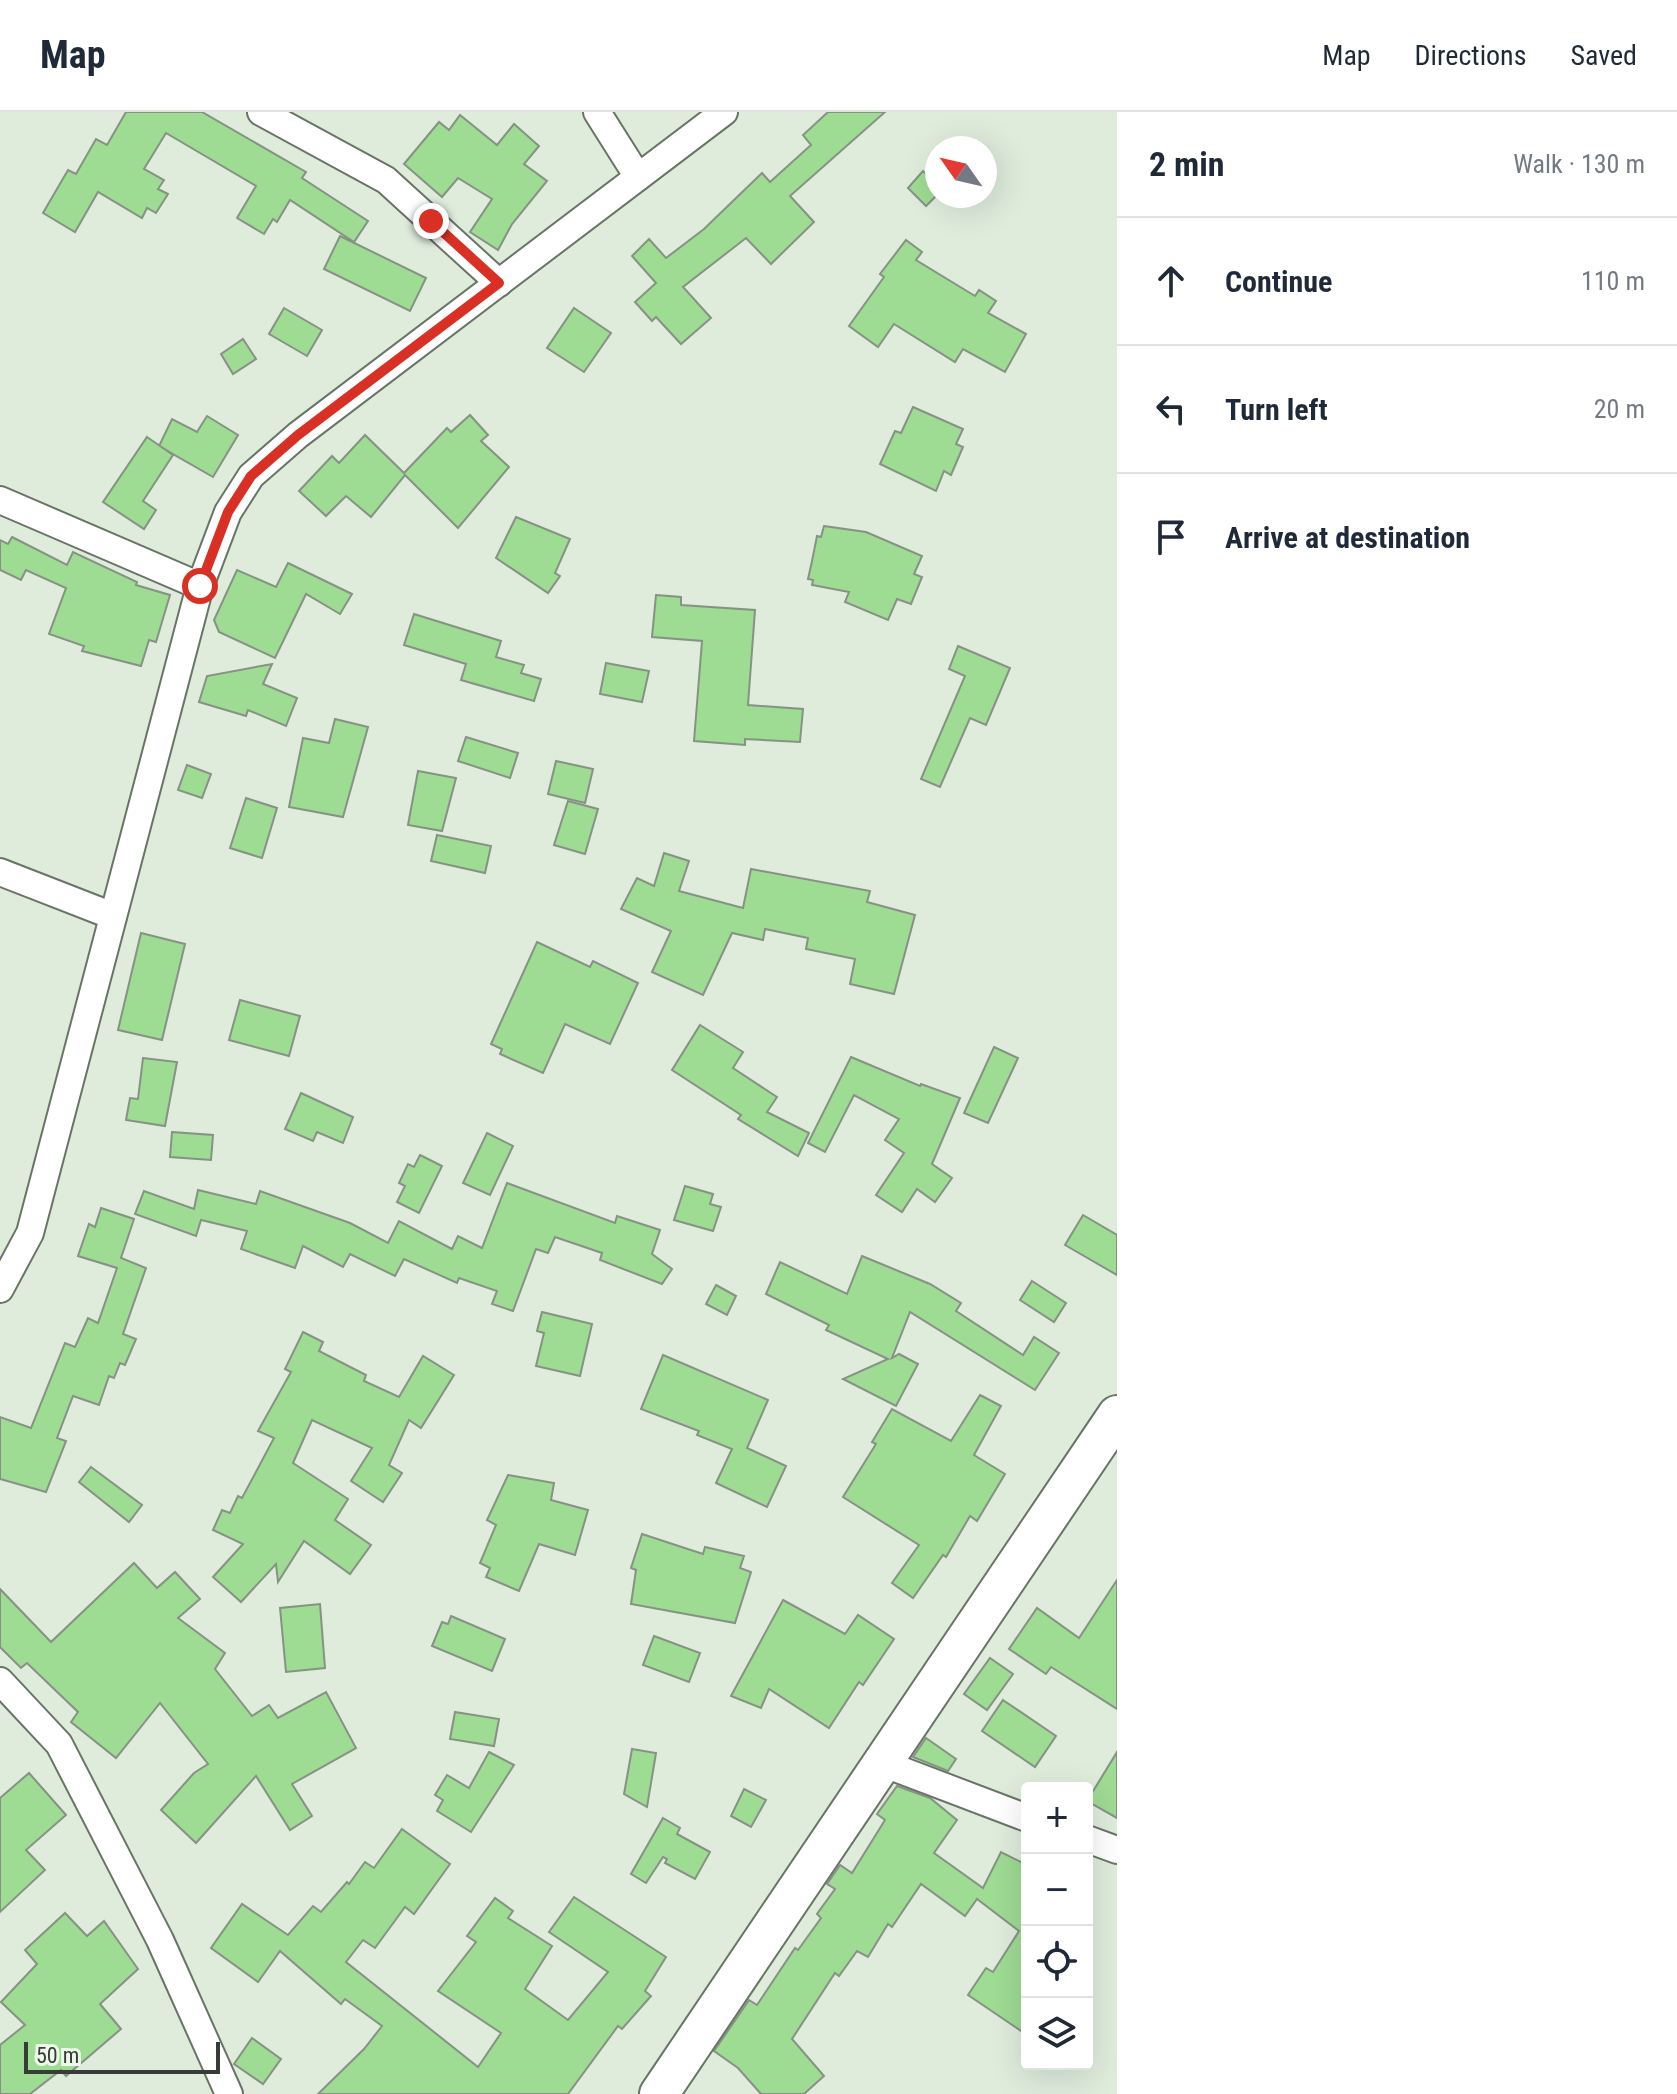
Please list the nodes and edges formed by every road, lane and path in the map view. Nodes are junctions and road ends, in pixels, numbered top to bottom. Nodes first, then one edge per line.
1 (261, 112) edge
2 (597, 112) edge
3 (724, 112) edge
4 (638, 177) junction
5 (499, 283) junction
6 (0, 500) edge
7 (200, 586) junction
8 (0, 872) edge
9 (113, 916) junction
10 (0, 1289) edge
11 (1117, 1415) edge
12 (0, 1681) edge
13 (882, 1763) junction
14 (1021, 1816) edge
15 (1093, 1841) edge
16 (1117, 1850) edge
17 (229, 2094) edge
18 (659, 2094) edge

1 - 5 street
2 - 4 street
3 - 4 street
4 - 5 street
5 - 7 street
6 - 7 street
7 - 9 street
8 - 9 street
9 - 10 street
11 - 13 main road
12 - 17 street
13 - 14 street
13 - 18 main road
15 - 16 street

